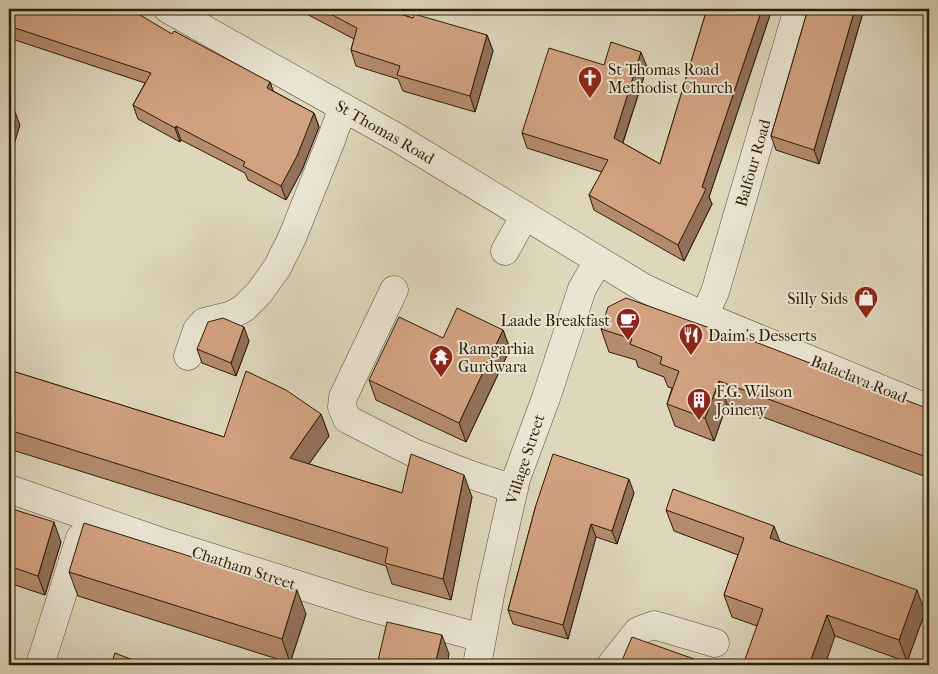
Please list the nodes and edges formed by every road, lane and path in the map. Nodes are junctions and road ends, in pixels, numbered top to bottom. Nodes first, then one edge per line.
1 (168, 9) edge
2 (798, 9) edge
3 (200, 16) edge
4 (343, 107) junction
5 (525, 215) junction
6 (505, 251) dead end
7 (598, 261) junction
8 (394, 290) dead end
9 (704, 316) junction
10 (188, 356) dead end
11 (929, 409) edge
12 (9, 489) edge
13 (514, 489) junction
14 (86, 515) junction
15 (482, 638) junction
16 (715, 643) dead end
17 (40, 665) edge
18 (477, 665) edge
19 (611, 665) edge

1 - 3 street, St Thomas Road
2 - 9 street, Balfour Road
3 - 4 street, St Thomas Road
4 - 5 street, St Thomas Road
4 - 10 street
5 - 6 street
5 - 7 street, St Thomas Road
7 - 9 street, Balaclava Road
7 - 13 street, Village Street
8 - 13 street
9 - 11 street, Balaclava Road
12 - 14 street, Chatham Street
13 - 15 street, Village Street
14 - 15 street, Chatham Street
14 - 17 street
15 - 18 street, Village Street
16 - 19 street

